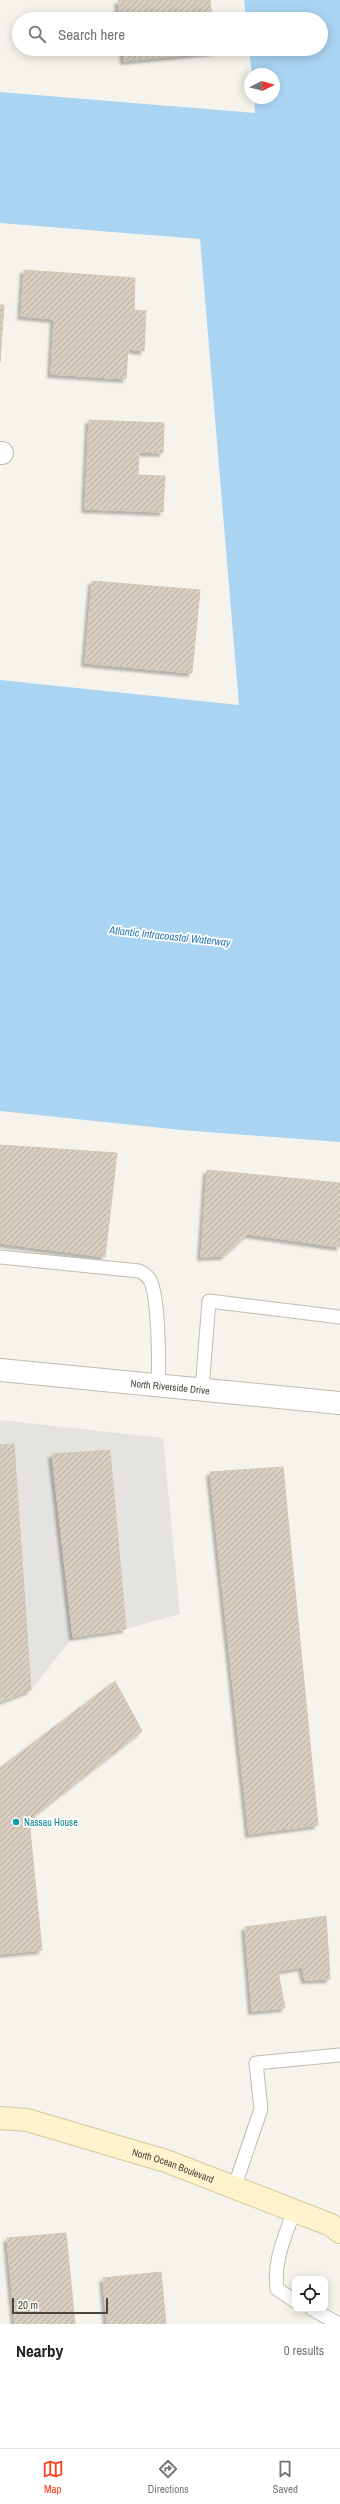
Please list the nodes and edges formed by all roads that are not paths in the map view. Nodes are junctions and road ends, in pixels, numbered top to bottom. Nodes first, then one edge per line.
1 (0, 1257) edge
2 (340, 1317) edge
3 (0, 1370) edge
4 (158, 1385) junction
5 (202, 1389) junction
6 (340, 1403) edge
7 (340, 2055) edge
8 (0, 2118) edge
9 (234, 2188) junction
10 (294, 2211) junction
11 (340, 2232) edge
12 (292, 2299) edge
13 (317, 2312) edge
14 (339, 2324) edge

1 - 4 lane
2 - 5 lane
3 - 4 street, North Riverside Drive
4 - 5 street, North Riverside Drive
5 - 6 street, North Riverside Drive
7 - 9 lane
8 - 9 main road, North Ocean Boulevard
9 - 10 main road, North Ocean Boulevard
10 - 11 main road, North Ocean Boulevard
10 - 12 lane
13 - 14 lane

